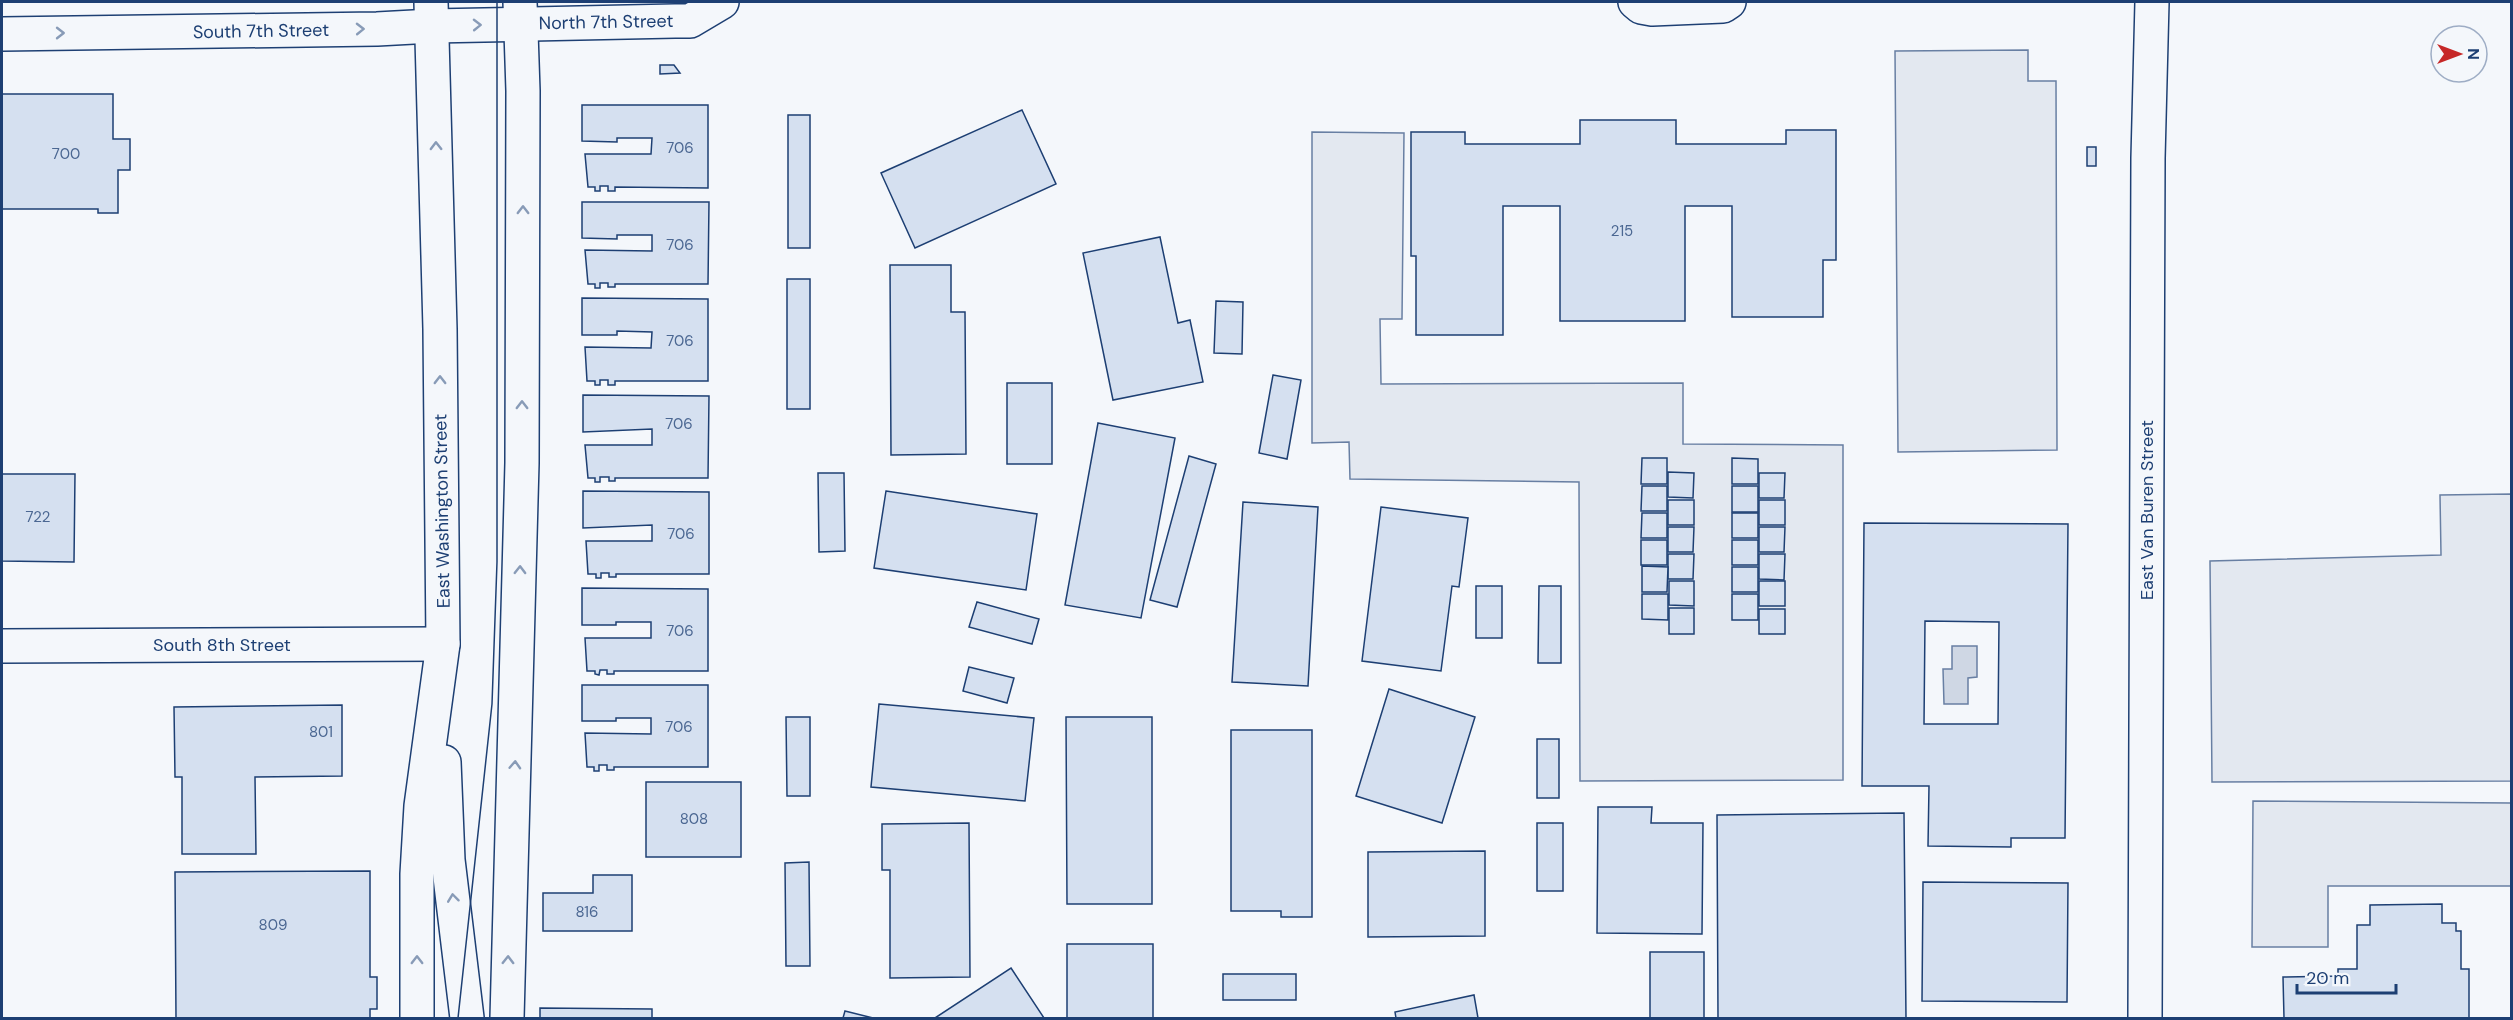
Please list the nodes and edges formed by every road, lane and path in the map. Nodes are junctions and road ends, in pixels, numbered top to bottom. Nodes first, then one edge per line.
1 (722, 2) edge
2 (1635, 2) edge
3 (1729, 2) edge
4 (2152, 2) edge
5 (520, 13) edge
6 (432, 14) edge
7 (2, 34) edge
8 (443, 644) junction
9 (2, 646) edge
10 (417, 1018) edge
11 (467, 1018) edge
12 (507, 1018) edge
13 (2145, 1018) edge

1 - 5 main road, North 7th Street
2 - 3 main road
4 - 13 main road, East Van Buren Street
6 -> 5 main road, South 7th Street
12 -> 5 main road
7 -> 6 main road, South 7th Street
8 -> 6 main road, East Washington Street
8 - 9 main road, South 8th Street
10 -> 8 main road, East Washington Street
11 -> 8 main road

